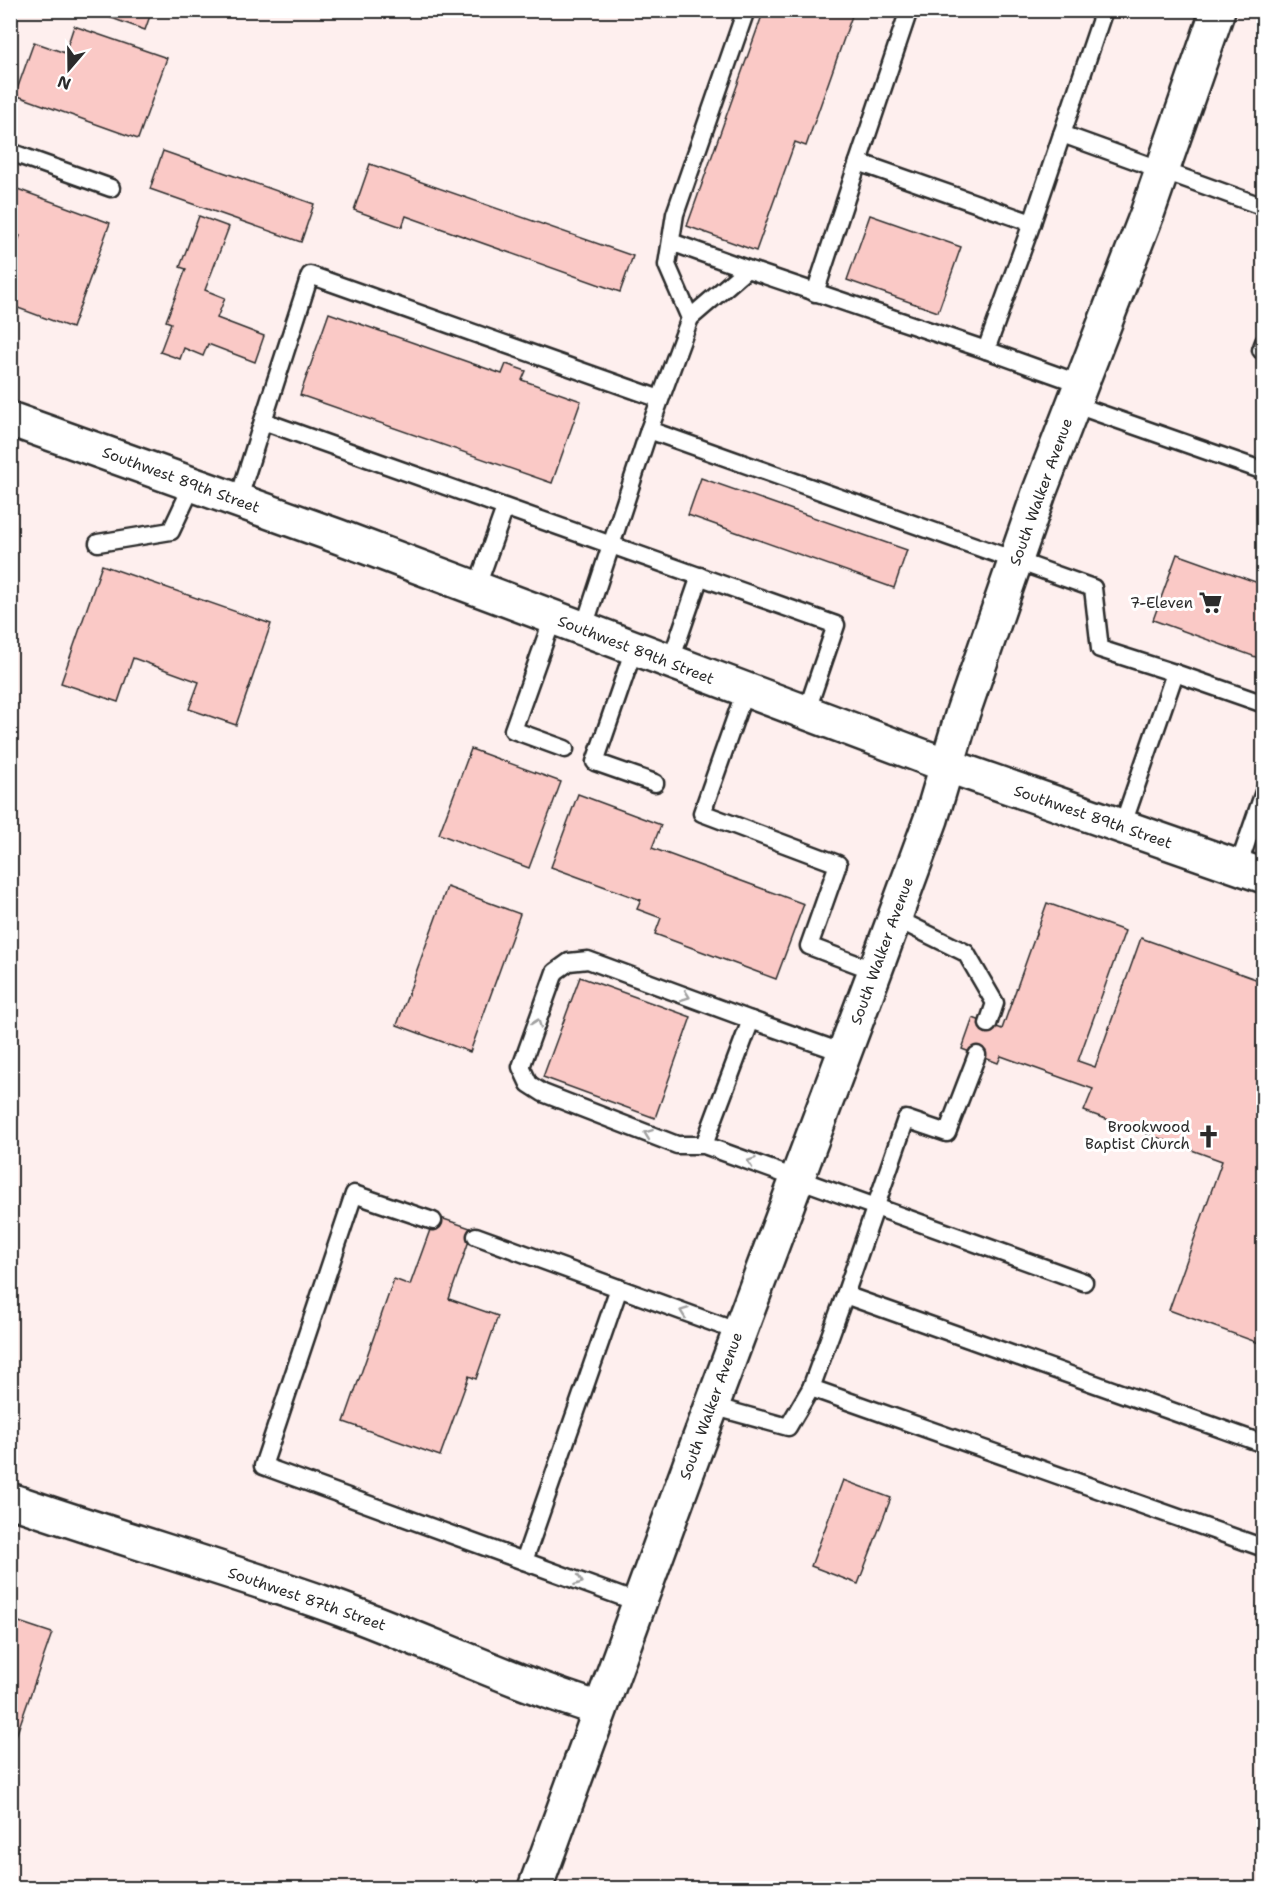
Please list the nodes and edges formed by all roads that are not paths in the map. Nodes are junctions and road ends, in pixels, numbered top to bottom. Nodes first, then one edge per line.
1 (746, 10) edge
2 (909, 10) edge
3 (1104, 10) edge
4 (1218, 10) edge
5 (1062, 134) junction
6 (10, 152) edge
7 (858, 162) junction
8 (1163, 170) junction
9 (111, 188) dead end
10 (1263, 207) edge
11 (1032, 223) junction
12 (671, 242) junction
13 (747, 269) junction
14 (815, 293) junction
15 (690, 318) junction
16 (1263, 342) edge
17 (986, 350) junction
18 (1263, 351) edge
19 (1077, 394) junction
20 (660, 399) junction
21 (10, 419) edge
22 (263, 421) junction
23 (649, 430) junction
24 (1263, 471) edge
25 (193, 484) junction
26 (238, 501) junction
27 (505, 508) junction
28 (98, 543) dead end
29 (611, 545) junction
30 (1015, 561) junction
31 (700, 576) junction
32 (476, 589) junction
33 (553, 618) junction
34 (584, 630) junction
35 (634, 649) junction
36 (670, 663) junction
37 (1175, 673) junction
38 (745, 690) junction
39 (1263, 704) edge
40 (806, 713) junction
41 (566, 749) dead end
42 (946, 765) junction
43 (655, 783) dead end
44 (1263, 792) edge
45 (1122, 827) junction
46 (1251, 872) edge
47 (895, 918) junction
48 (875, 971) junction
49 (751, 1020) junction
50 (988, 1024) dead end
51 (844, 1053) junction
52 (977, 1055) dead end
53 (704, 1145) junction
54 (798, 1178) junction
55 (874, 1206) junction
56 (432, 1221) dead end
57 (476, 1236) dead end
58 (1084, 1282) dead end
59 (619, 1288) junction
60 (845, 1294) junction
61 (739, 1332) junction
62 (811, 1388) junction
63 (712, 1406) junction
64 (1263, 1444) edge
65 (10, 1500) edge
66 (1263, 1548) edge
67 (524, 1561) junction
68 (639, 1603) junction
69 (600, 1709) junction
70 (535, 1888) edge

1 - 12 lane
2 - 7 lane
3 - 5 lane
4 - 8 main road, South Walker Avenue
5 - 8 lane
5 - 11 lane
6 - 9 lane
7 - 11 lane
7 - 14 lane
8 - 10 lane
8 - 19 main road, South Walker Avenue
11 - 17 lane
12 - 13 lane
12 - 15 lane
13 - 14 lane
13 - 15 lane
14 - 17 lane
15 - 20 lane
16 - 18 lane
17 - 19 lane
19 - 24 lane
19 - 30 main road, South Walker Avenue
20 - 22 lane
20 - 23 lane
21 - 25 main road, Southwest 89th Street
22 - 26 lane
22 - 27 lane
23 - 29 lane
23 - 30 lane
25 - 26 main road, Southwest 89th Street
25 - 28 lane
26 - 32 main road, Southwest 89th Street
27 - 29 lane
27 - 32 lane
29 - 31 lane
29 - 34 lane
30 - 37 lane
30 - 42 main road, South Walker Avenue
31 - 36 lane
31 - 40 lane
32 - 33 main road, Southwest 89th Street
33 - 34 main road, Southwest 89th Street
33 - 41 lane
34 - 35 main road, Southwest 89th Street
35 - 36 main road, Southwest 89th Street
35 - 43 lane
36 - 38 main road, Southwest 89th Street
37 - 39 lane
37 - 45 lane
38 - 40 main road, Southwest 89th Street
38 - 48 lane
40 - 42 main road, Southwest 89th Street
42 - 45 main road, Southwest 89th Street
42 - 47 main road, South Walker Avenue
44 - 46 lane
45 - 46 main road, Southwest 89th Street
47 - 48 main road, South Walker Avenue
47 - 50 lane
48 - 51 main road, South Walker Avenue
49 - 51 lane
49 - 53 lane
53 -> 49 lane
51 - 54 main road, South Walker Avenue
52 - 55 lane
54 -> 53 lane
54 - 55 lane
54 - 61 main road, South Walker Avenue
55 - 58 lane
55 - 60 lane
56 - 67 lane
57 - 59 lane
61 -> 59 lane
59 - 67 lane
60 - 62 lane
60 - 64 lane
61 - 63 main road, South Walker Avenue
62 - 63 lane
62 - 66 lane
63 - 68 main road, South Walker Avenue
65 - 69 main road, Southwest 87th Street
67 -> 68 lane
68 - 69 main road, South Walker Avenue
69 - 70 main road, South Walker Avenue

